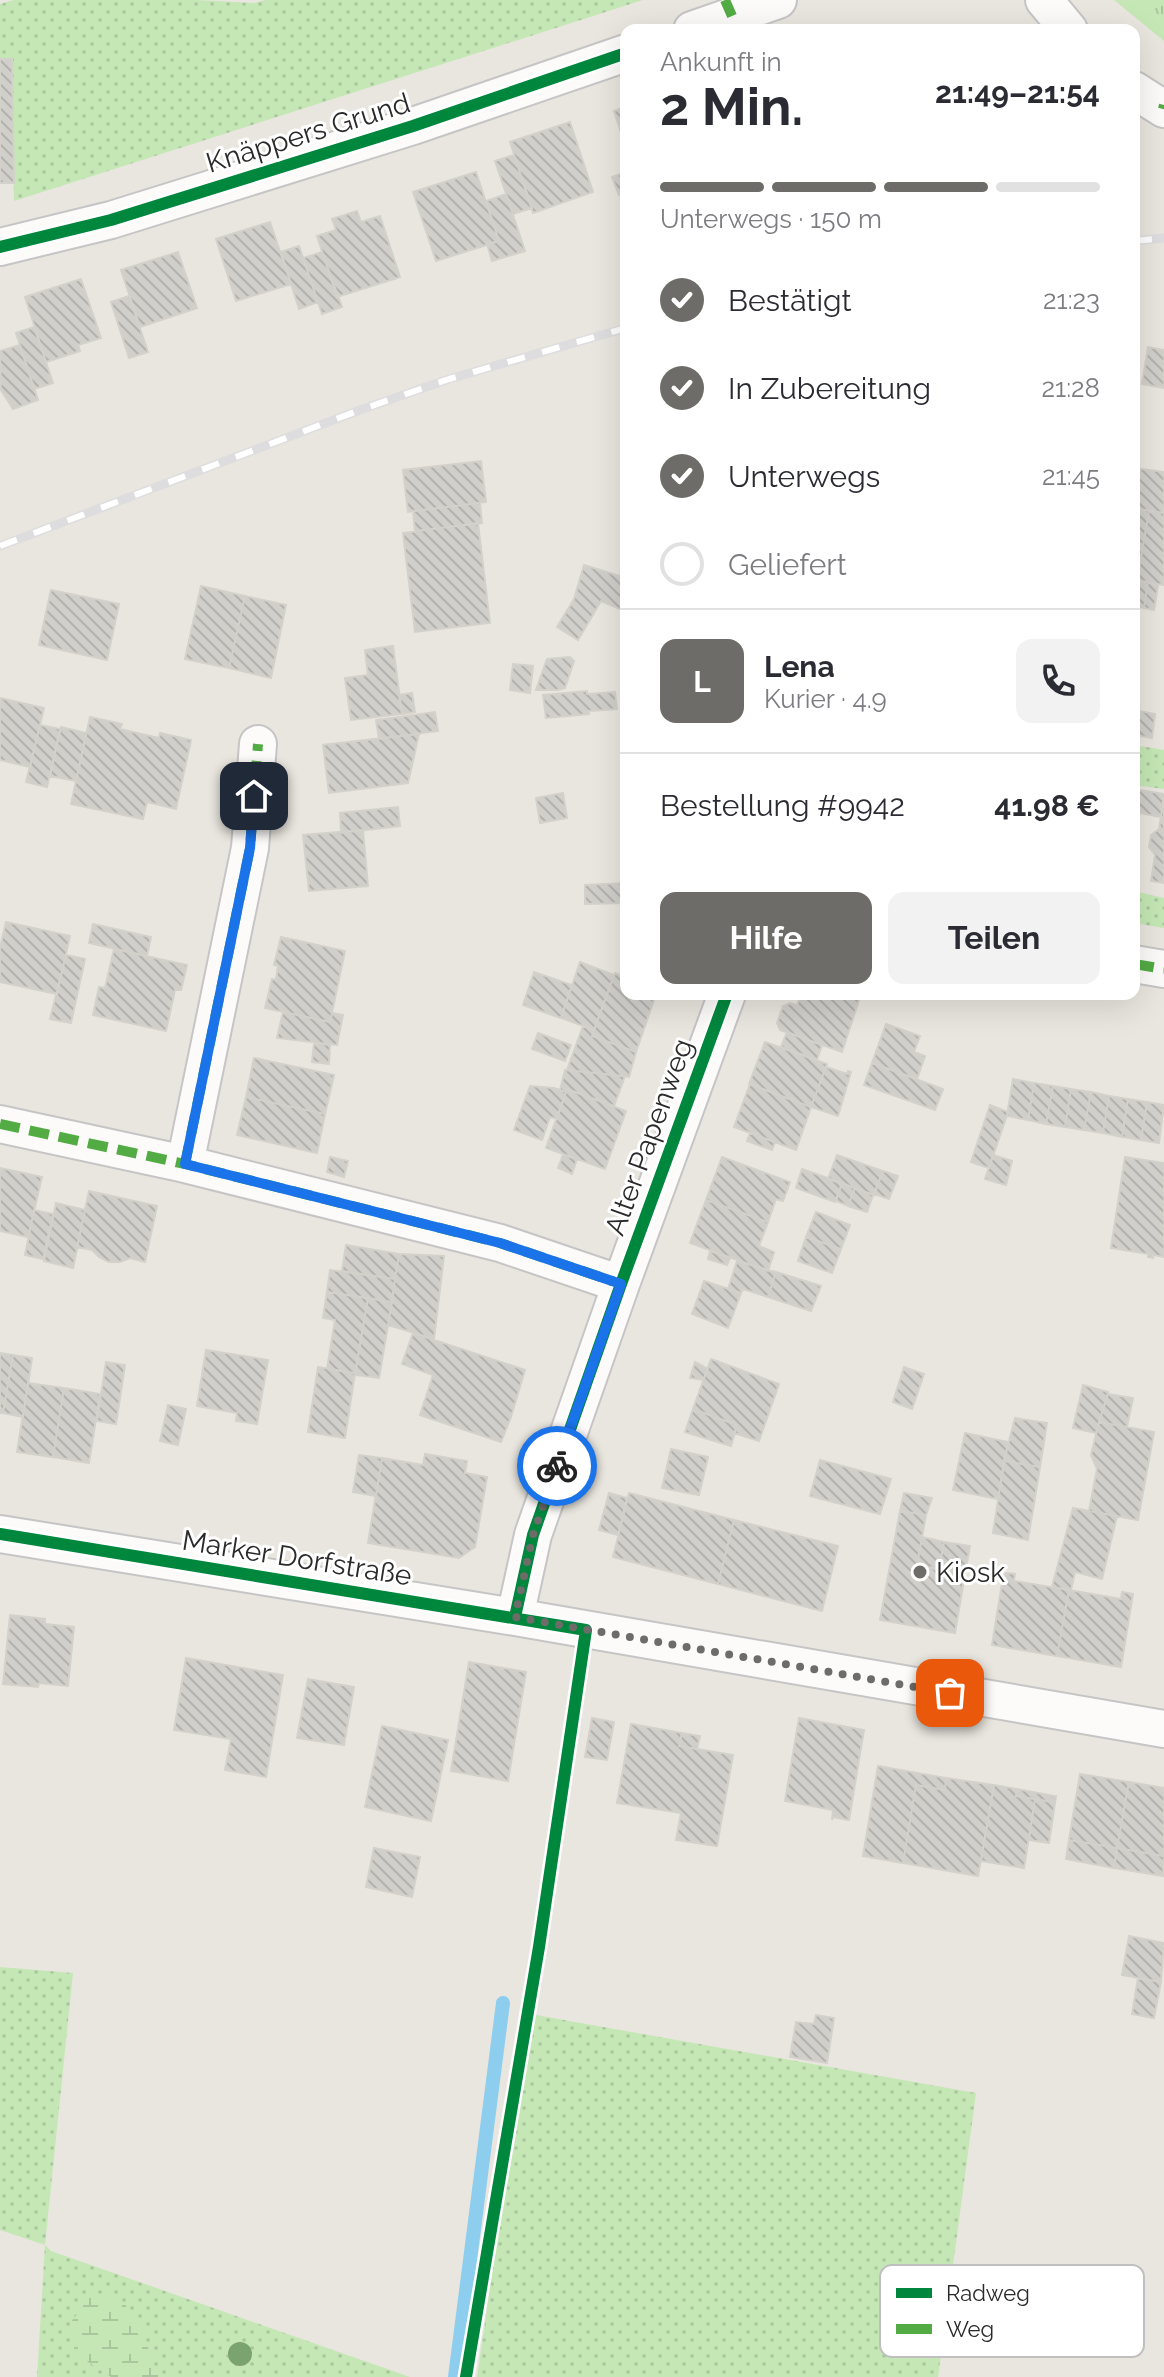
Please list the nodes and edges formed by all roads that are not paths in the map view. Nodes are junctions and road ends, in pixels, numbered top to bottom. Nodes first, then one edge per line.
1 (778, 0) edge
2 (1044, 0) edge
3 (709, 24) edge
4 (1064, 24) edge
5 (620, 55) edge
6 (1140, 94) edge
7 (1164, 109) edge
8 (0, 247) edge
9 (258, 744) dead end
10 (1140, 965) edge
11 (1164, 969) edge
12 (725, 1000) edge
13 (0, 1124) edge
14 (185, 1164) junction
15 (621, 1284) junction
16 (0, 1534) edge
17 (515, 1617) junction
18 (1164, 1729) edge

1 - 3 street
2 - 4 street
5 - 8 street, Knäppers Grund
6 - 7 street
9 - 14 street
10 - 11 street
12 - 15 street, Alter Papenweg
13 - 14 street
14 - 15 street
15 - 17 street, Alter Papenweg
16 - 17 street, Marker Dorfstraße
17 - 18 street, Marker Dorfstraße

